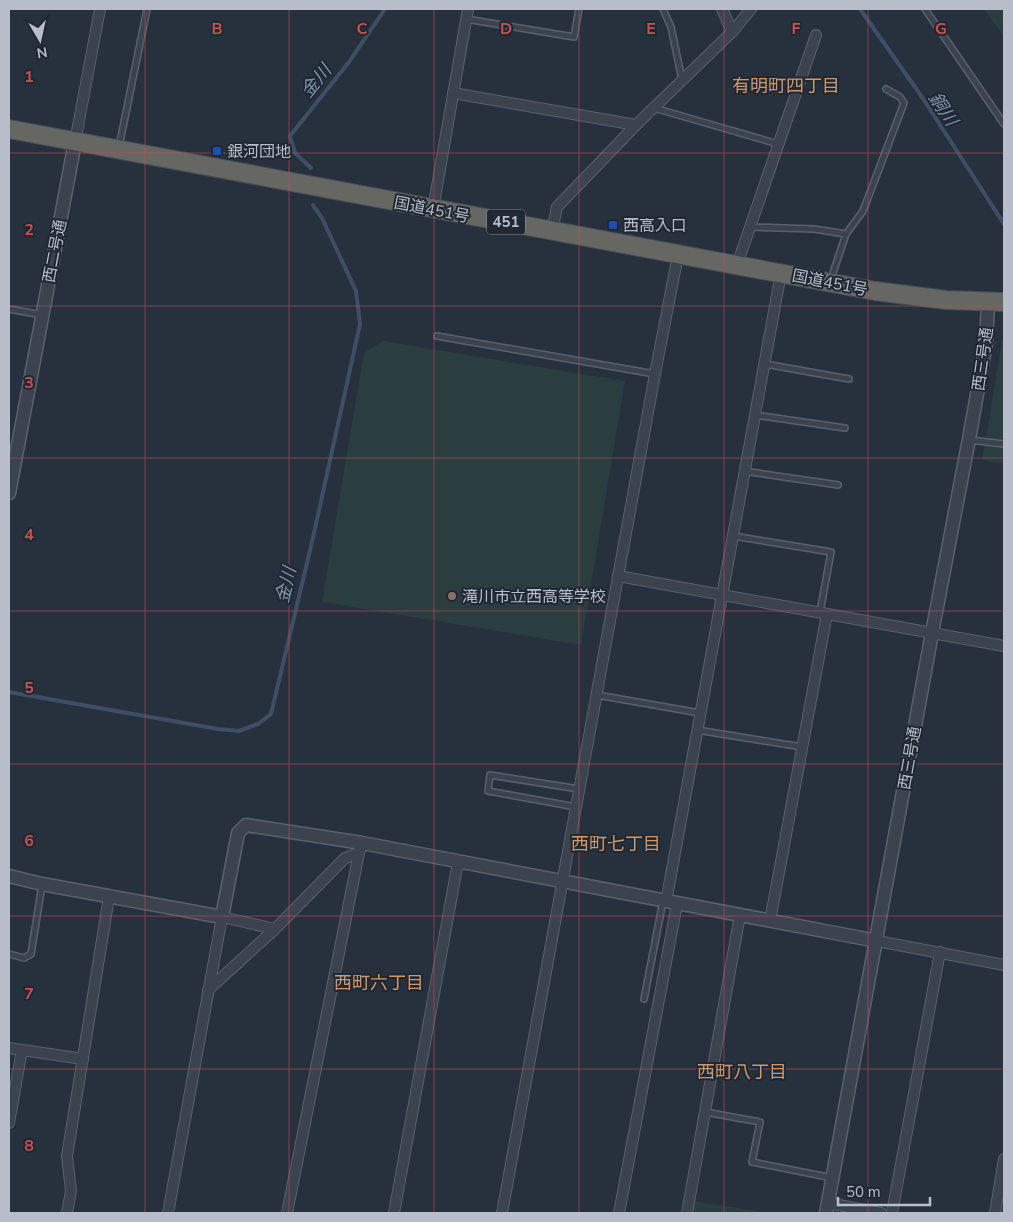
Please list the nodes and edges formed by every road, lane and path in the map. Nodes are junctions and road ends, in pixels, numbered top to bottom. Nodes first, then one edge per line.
1 (100, 9) edge
2 (147, 9) edge
3 (579, 9) edge
4 (663, 9) edge
5 (722, 9) edge
6 (751, 9) edge
7 (925, 9) edge
8 (467, 14) edge
9 (732, 32) junction
10 (816, 35) dead end
11 (683, 80) junction
12 (886, 89) dead end
13 (453, 93) junction
14 (654, 108) junction
15 (1004, 124) edge
16 (636, 125) junction
17 (9, 130) edge
18 (75, 142) junction
19 (778, 144) junction
20 (119, 150) junction
21 (433, 209) junction
22 (750, 227) junction
23 (552, 231) junction
24 (846, 234) junction
25 (678, 255) junction
26 (737, 265) junction
27 (781, 273) junction
28 (830, 282) junction
29 (996, 302) edge
30 (9, 309) edge
31 (42, 315) junction
32 (437, 336) dead end
33 (764, 364) junction
34 (655, 374) junction
35 (849, 379) dead end
36 (755, 415) junction
37 (845, 428) dead end
38 (969, 439) junction
39 (1004, 444) edge
40 (744, 471) junction
41 (838, 485) dead end
42 (9, 493) edge
43 (732, 536) junction
44 (618, 576) junction
45 (721, 595) junction
46 (823, 614) junction
47 (932, 633) junction
48 (1004, 646) edge
49 (596, 695) junction
50 (700, 713) junction
51 (697, 730) junction
52 (802, 747) junction
53 (580, 789) junction
54 (576, 808) junction
55 (360, 848) junction
56 (458, 862) junction
57 (9, 876) edge
58 (563, 882) junction
59 (42, 884) junction
60 (109, 897) junction
61 (669, 902) junction
62 (740, 915) junction
63 (222, 917) junction
64 (770, 921) junction
65 (275, 930) junction
66 (877, 941) junction
67 (940, 952) junction
68 (9, 954) edge
69 (1004, 965) edge
70 (208, 990) junction
71 (644, 999) dead end
72 (9, 1048) edge
73 (22, 1050) junction
74 (84, 1058) junction
75 (705, 1112) junction
76 (9, 1123) edge
77 (1004, 1159) edge
78 (833, 1178) junction
79 (827, 1208) edge
80 (67, 1213) edge
81 (168, 1213) edge
82 (287, 1213) edge
83 (394, 1213) edge
84 (502, 1213) edge
85 (619, 1213) edge
86 (687, 1213) edge
87 (882, 1213) edge
88 (892, 1213) edge
89 (995, 1213) edge

1 - 18 street, 西二号通
2 - 20 lane
3 - 8 lane
4 - 11 lane
5 - 9 street
6 - 9 street
7 - 15 lane
8 - 13 street
9 - 11 street
10 - 19 street
11 - 14 street
12 - 24 lane
13 - 16 street
13 - 21 street
14 - 16 street
14 - 19 lane
16 - 23 street
17 - 18 highway, 国道451号 / 451
18 - 20 highway, 国道451号 / 451
18 - 31 street, 西二号通
19 - 22 street
20 - 21 highway, 国道451号 / 451
21 - 23 highway, 国道451号 / 451
22 - 24 lane
22 - 26 street
23 - 25 highway, 国道451号 / 451
24 - 28 lane
25 - 26 highway, 国道451号 / 451
25 - 34 street
26 - 27 highway, 国道451号 / 451
27 - 28 highway, 国道451号 / 451
27 - 33 street
28 - 29 highway, 国道451号 / 451
29 - 38 street, 西三号通
30 - 31 lane
31 - 42 street, 西二号通
32 - 34 lane
33 - 35 lane
33 - 36 street
34 - 44 street
36 - 37 lane
36 - 40 street
38 - 39 lane
38 - 47 street, 西三号通
40 - 41 lane
40 - 43 street
43 - 45 street
43 - 46 lane
44 - 45 street
44 - 49 street
45 - 46 street
45 - 50 street
46 - 47 street
46 - 52 street
47 - 48 street
47 - 66 street, 西三号通
49 - 50 lane
49 - 53 street
50 - 51 street
51 - 52 lane
51 - 61 street
52 - 64 street
53 - 54 street
53 - 54 lane
54 - 58 street
55 - 56 street
55 - 63 street
55 - 65 street
55 - 82 street
56 - 58 street
56 - 83 street
57 - 59 street
58 - 61 street
58 - 84 street
59 - 60 street
59 - 68 lane
60 - 63 street
60 - 74 street
61 - 62 street
61 - 71 lane
61 - 85 street
62 - 64 street
62 - 75 street
63 - 65 street
63 - 70 street
64 - 66 street
65 - 70 street
66 - 67 street
66 - 78 street, 西三号通
67 - 69 street
67 - 88 street
70 - 81 street
72 - 73 street
73 - 74 street
73 - 76 street
74 - 80 street
75 - 78 lane
75 - 86 street
77 - 89 street
78 - 79 street, 西三号通
79 - 87 street

